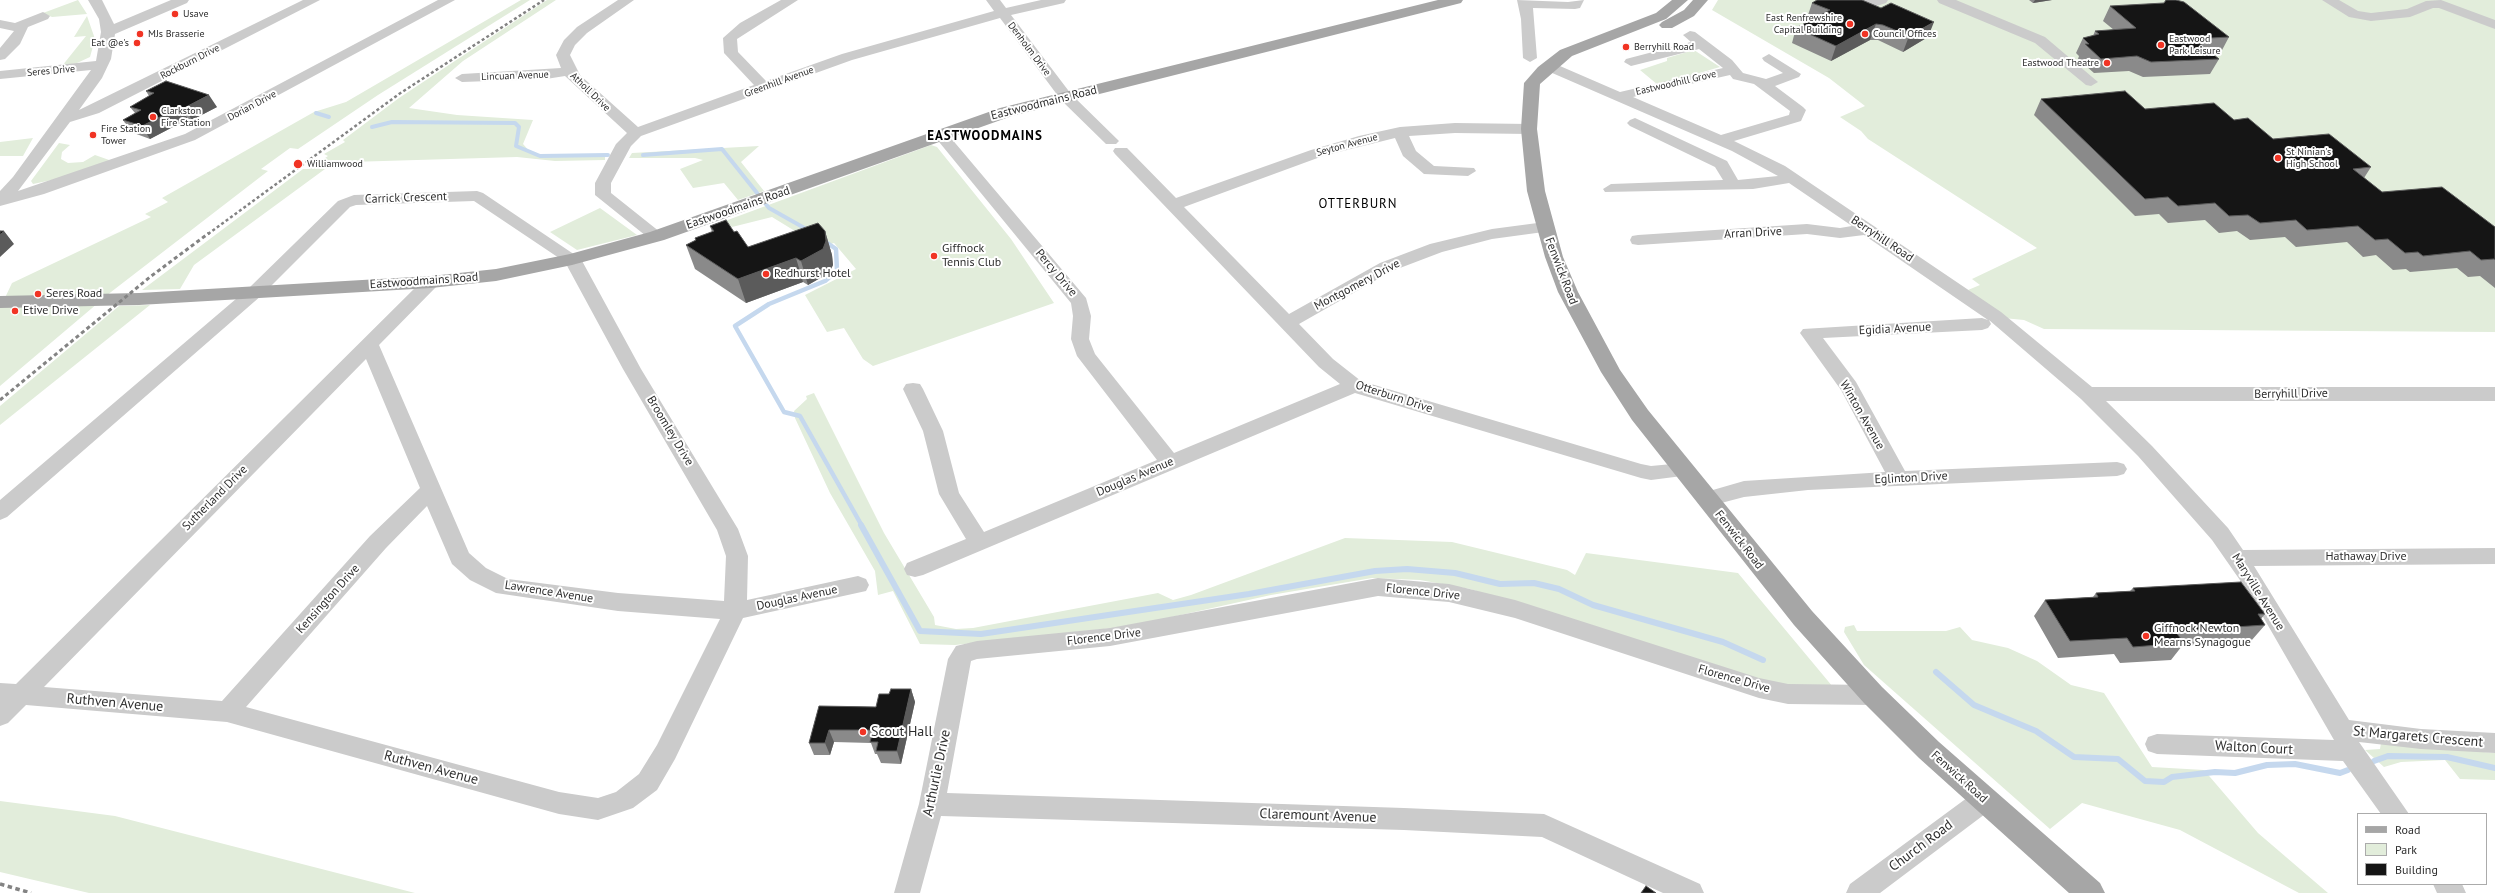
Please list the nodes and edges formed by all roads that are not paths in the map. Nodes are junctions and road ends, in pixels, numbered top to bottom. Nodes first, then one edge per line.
1 (95, 0) edge
2 (182, 0) edge
3 (313, 0) edge
4 (448, 0) edge
5 (627, 0) edge
6 (791, 0) edge
7 (993, 0) edge
8 (1059, 0) edge
9 (1456, 0) edge
10 (1577, 0) edge
11 (1681, 0) edge
12 (1701, 0) edge
13 (1837, 0) edge
14 (1881, 0) edge
15 (1944, 0) edge
16 (2329, 0) edge
17 (1525, 2) edge
18 (1002, 13) junction
19 (43, 16) dead end
20 (0, 24) edge
21 (2495, 25) edge
22 (19, 26) junction
23 (108, 32) junction
24 (0, 56) edge
25 (1530, 58) dead end
26 (1769, 58) dead end
27 (1631, 62) dead end
28 (101, 65) junction
29 (1555, 68) junction
30 (1733, 70) junction
31 (569, 71) junction
32 (0, 75) edge
33 (462, 78) dead end
34 (2091, 82) dead end
35 (1765, 85) junction
36 (764, 87) junction
37 (1620, 96) junction
38 (1066, 97) junction
39 (64, 119) junction
40 (1635, 123) dead end
41 (1529, 129) junction
42 (1400, 132) junction
43 (636, 133) junction
44 (940, 134) junction
45 (1720, 140) junction
46 (1468, 171) dead end
47 (1790, 177) junction
48 (1733, 184) junction
49 (1611, 189) dead end
50 (0, 200) edge
51 (1173, 205) junction
52 (1545, 227) junction
53 (1867, 229) junction
54 (657, 236) junction
55 (1638, 240) dead end
56 (572, 259) junction
57 (431, 282) junction
58 (256, 291) junction
59 (0, 302) edge
60 (1288, 323) junction
61 (1982, 324) dead end
62 (1809, 333) joint
63 (369, 344) junction
64 (1354, 386) junction
65 (913, 389) dead end
66 (2088, 394) junction
67 (2495, 394) edge
68 (1170, 462) junction
69 (2117, 469) dead end
70 (1683, 470) junction
71 (1899, 479) junction
72 (431, 489) junction
73 (1706, 499) junction
74 (0, 512) edge
75 (979, 542) junction
76 (2495, 556) edge
77 (2238, 558) junction
78 (915, 569) dead end
79 (858, 585) dead end
80 (735, 611) junction
81 (964, 653) joint
82 (9, 694) edge
83 (1873, 695) junction
84 (227, 712) junction
85 (0, 716) edge
86 (2346, 741) junction
87 (2495, 743) edge
88 (2157, 744) dead end
89 (1984, 800) junction
90 (932, 804) junction
91 (2395, 813) edge
92 (2447, 885) edge
93 (907, 893) edge
94 (1691, 893) edge
95 (1859, 893) edge
96 (2090, 893) edge
97 (2453, 893) edge

1 - 23 street
2 - 23 street
3 - 39 street, Rockburn Drive
4 - 50 street, Dorian Drive
5 - 31 street, Atholl Drive
6 - 36 street
7 - 18 street, Denholm Drive
8 - 18 street, Greenhill Avenue
9 - 38 main road, Eastwoodmains Road
10 - 17 street
11 - 29 main road, Fenwick Road
12 - 29 main road, Fenwick Road
13 - 14 street
15 - 34 street
16 - 21 street
17 - 25 street
18 - 36 street, Greenhill Avenue
18 - 38 street, Denholm Drive
19 - 22 street
20 - 22 street
22 - 24 street
23 - 28 street
26 - 35 street
27 - 30 street, Eastwoodhill Grove
28 - 32 street, Seres Drive
28 - 39 street
29 - 37 street, Berryhill Road
29 - 41 main road, Fenwick Road
30 - 35 street, Eastwoodhill Grove
30 - 37 street, Eastwoodhill Grove
31 - 33 street, Lincuan Avenue
31 - 43 street, Atholl Drive
35 - 45 street, Eastwoodhill Grove
36 - 43 street, Greenhill Avenue
37 - 45 street, Berryhill Road
38 - 44 main road, Eastwoodmains Road
38 - 51 street, Otterburn Drive
39 - 50 street
40 - 48 street
41 - 42 street, Seyton Avenue
41 - 52 main road, Fenwick Road
42 - 46 street
42 - 51 street, Seyton Avenue
43 - 54 street, Greenhill Avenue
44 - 54 main road, Eastwoodmains Road
44 - 68 street, Percy Drive
45 - 47 street, Berryhill Road
47 - 48 street
47 - 53 street, Berryhill Road
48 - 49 street
51 - 60 street, Otterburn Drive
52 - 60 street, Montgomery Drive
52 - 70 main road, Fenwick Road
53 - 55 street, Arran Drive
53 - 66 street, Berryhill Road
54 - 56 main road, Eastwoodmains Road
56 - 57 main road, Eastwoodmains Road
56 - 58 street, Carrick Crescent
56 - 80 street, Broomley Drive
57 - 58 main road, Eastwoodmains Road
57 - 63 street, Sutherland Drive
58 - 59 main road, Eastwoodmains Road
58 - 74 street
60 - 64 street, Otterburn Drive
61 - 62 street, Egidia Avenue
62 - 71 street, Winton Avenue
63 - 72 street, Lawrence Avenue
63 - 82 street, Sutherland Drive
64 - 68 street, Douglas Avenue
64 - 70 street, Otterburn Drive
65 - 75 street
66 - 67 street, Berryhill Drive
66 - 77 street, Maryville Avenue
68 - 75 street, Douglas Avenue
69 - 71 street, Eglinton Drive
70 - 73 main road, Fenwick Road
71 - 73 street, Eglinton Drive
72 - 80 street, Lawrence Avenue
72 - 84 street, Kensington Drive
73 - 83 main road, Fenwick Road
75 - 78 street, Douglas Avenue
76 - 77 street, Hathaway Drive
77 - 86 street, Maryville Avenue
79 - 80 street, Douglas Avenue
80 - 84 street, Ruthven Avenue
81 - 83 street, Florence Drive
81 - 90 street, Arthurlie Drive
82 - 84 street, Ruthven Avenue
82 - 85 street, Sutherland Drive
83 - 89 main road, Fenwick Road
86 - 87 street, St Margarets Crescent
86 - 88 street, Walton Court
86 - 91 street, Maryville Avenue
89 - 95 street, Church Road
89 - 96 main road, Fenwick Road
90 - 93 street, Arthurlie Drive
90 - 94 street, Claremount Avenue
92 - 97 street

